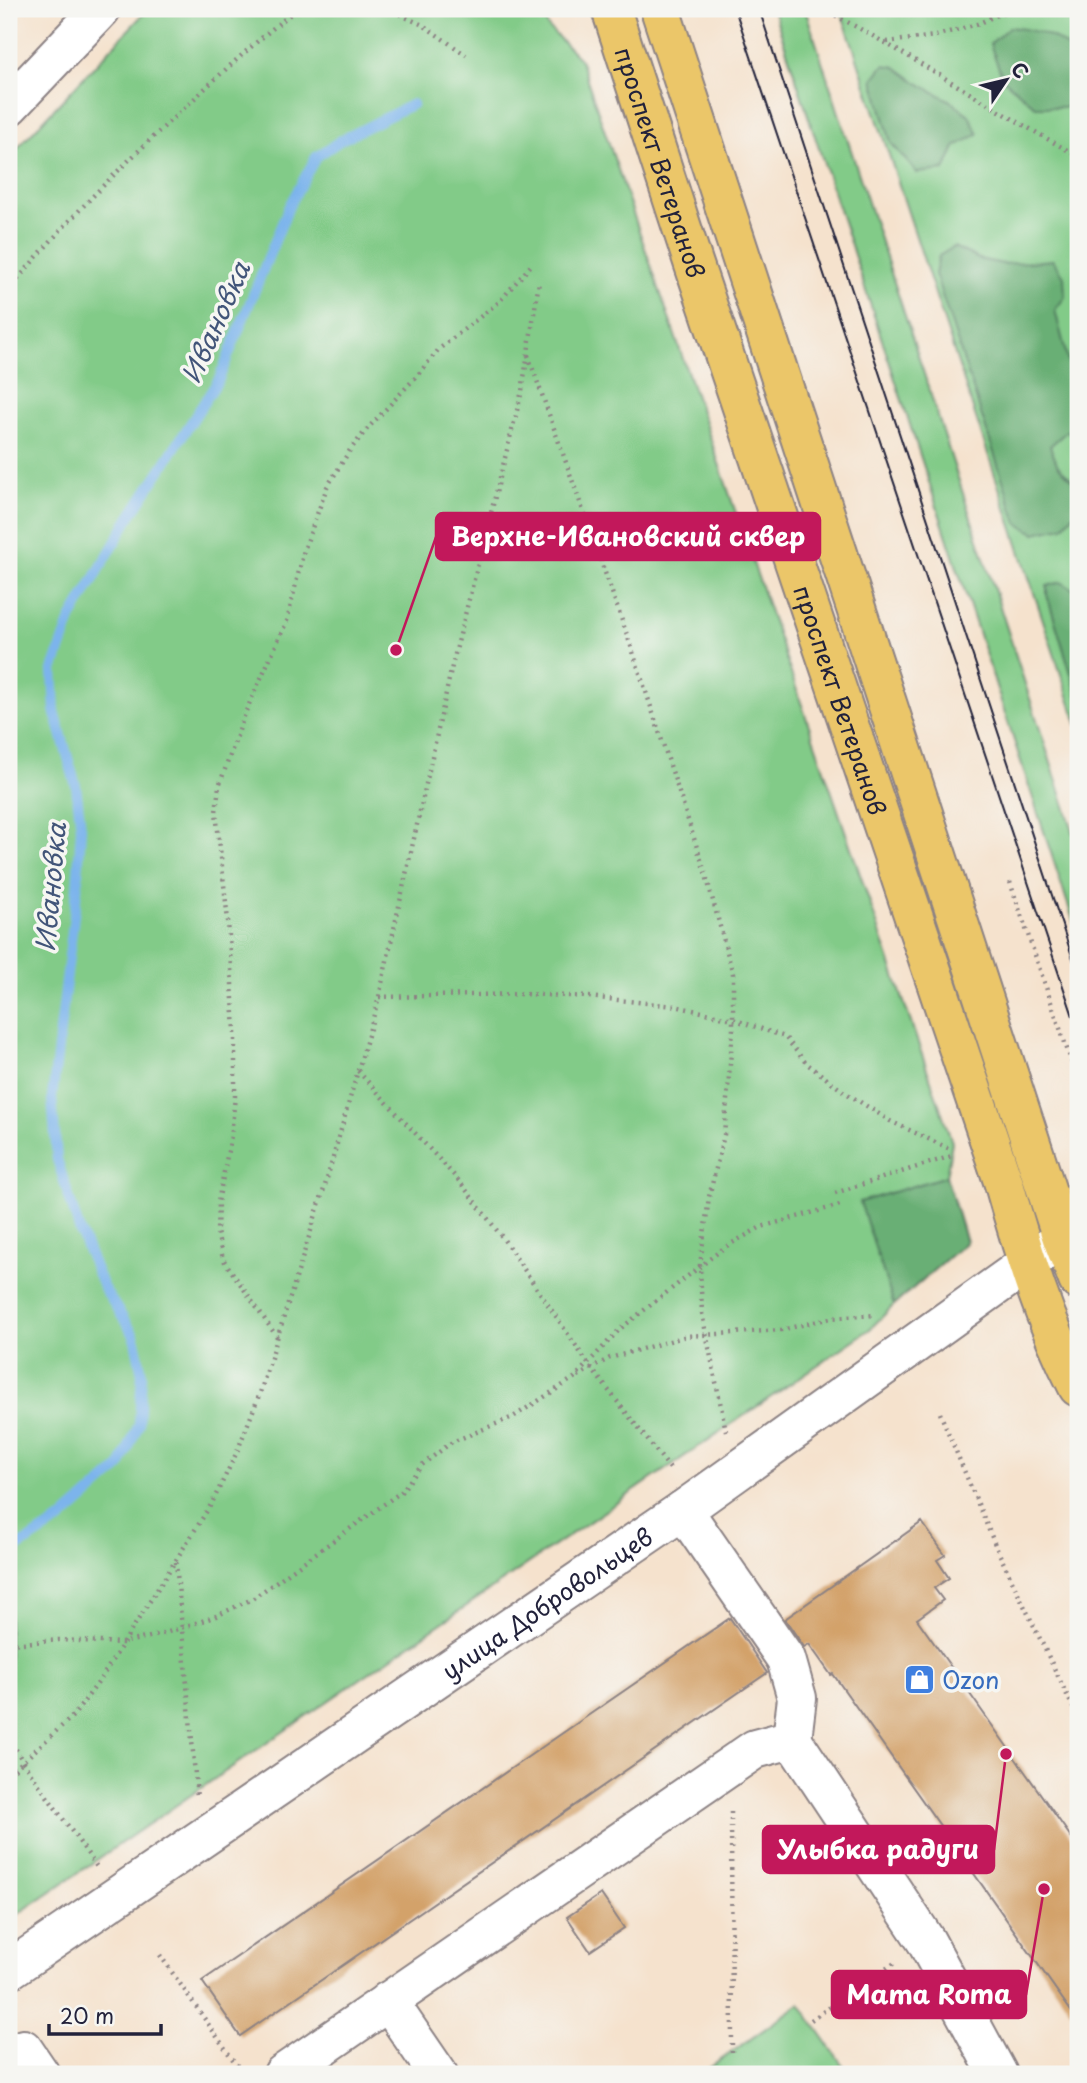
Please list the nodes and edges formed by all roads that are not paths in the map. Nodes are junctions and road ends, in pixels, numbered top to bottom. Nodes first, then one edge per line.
1 (101, 9) edge
2 (611, 9) edge
3 (660, 9) edge
4 (9, 106) edge
5 (1070, 1233) edge
6 (1027, 1264) junction
7 (1078, 1280) edge
8 (1078, 1387) edge
9 (681, 1494) junction
10 (792, 1739) junction
11 (9, 1970) edge
12 (388, 2001) junction
13 (283, 2074) edge
14 (438, 2074) edge
15 (998, 2074) edge

1 - 4 street
2 - 6 main road, проспект Ветеранов
3 - 5 main road, проспект Ветеранов
5 - 6 street, улица Добровольцев
5 - 7 main road, проспект Ветеранов
6 - 8 main road, проспект Ветеранов
6 - 9 street, улица Добровольцев
9 - 10 street
9 - 11 street, улица Добровольцев
10 - 12 street
10 - 15 street
12 - 13 street
12 - 14 street

